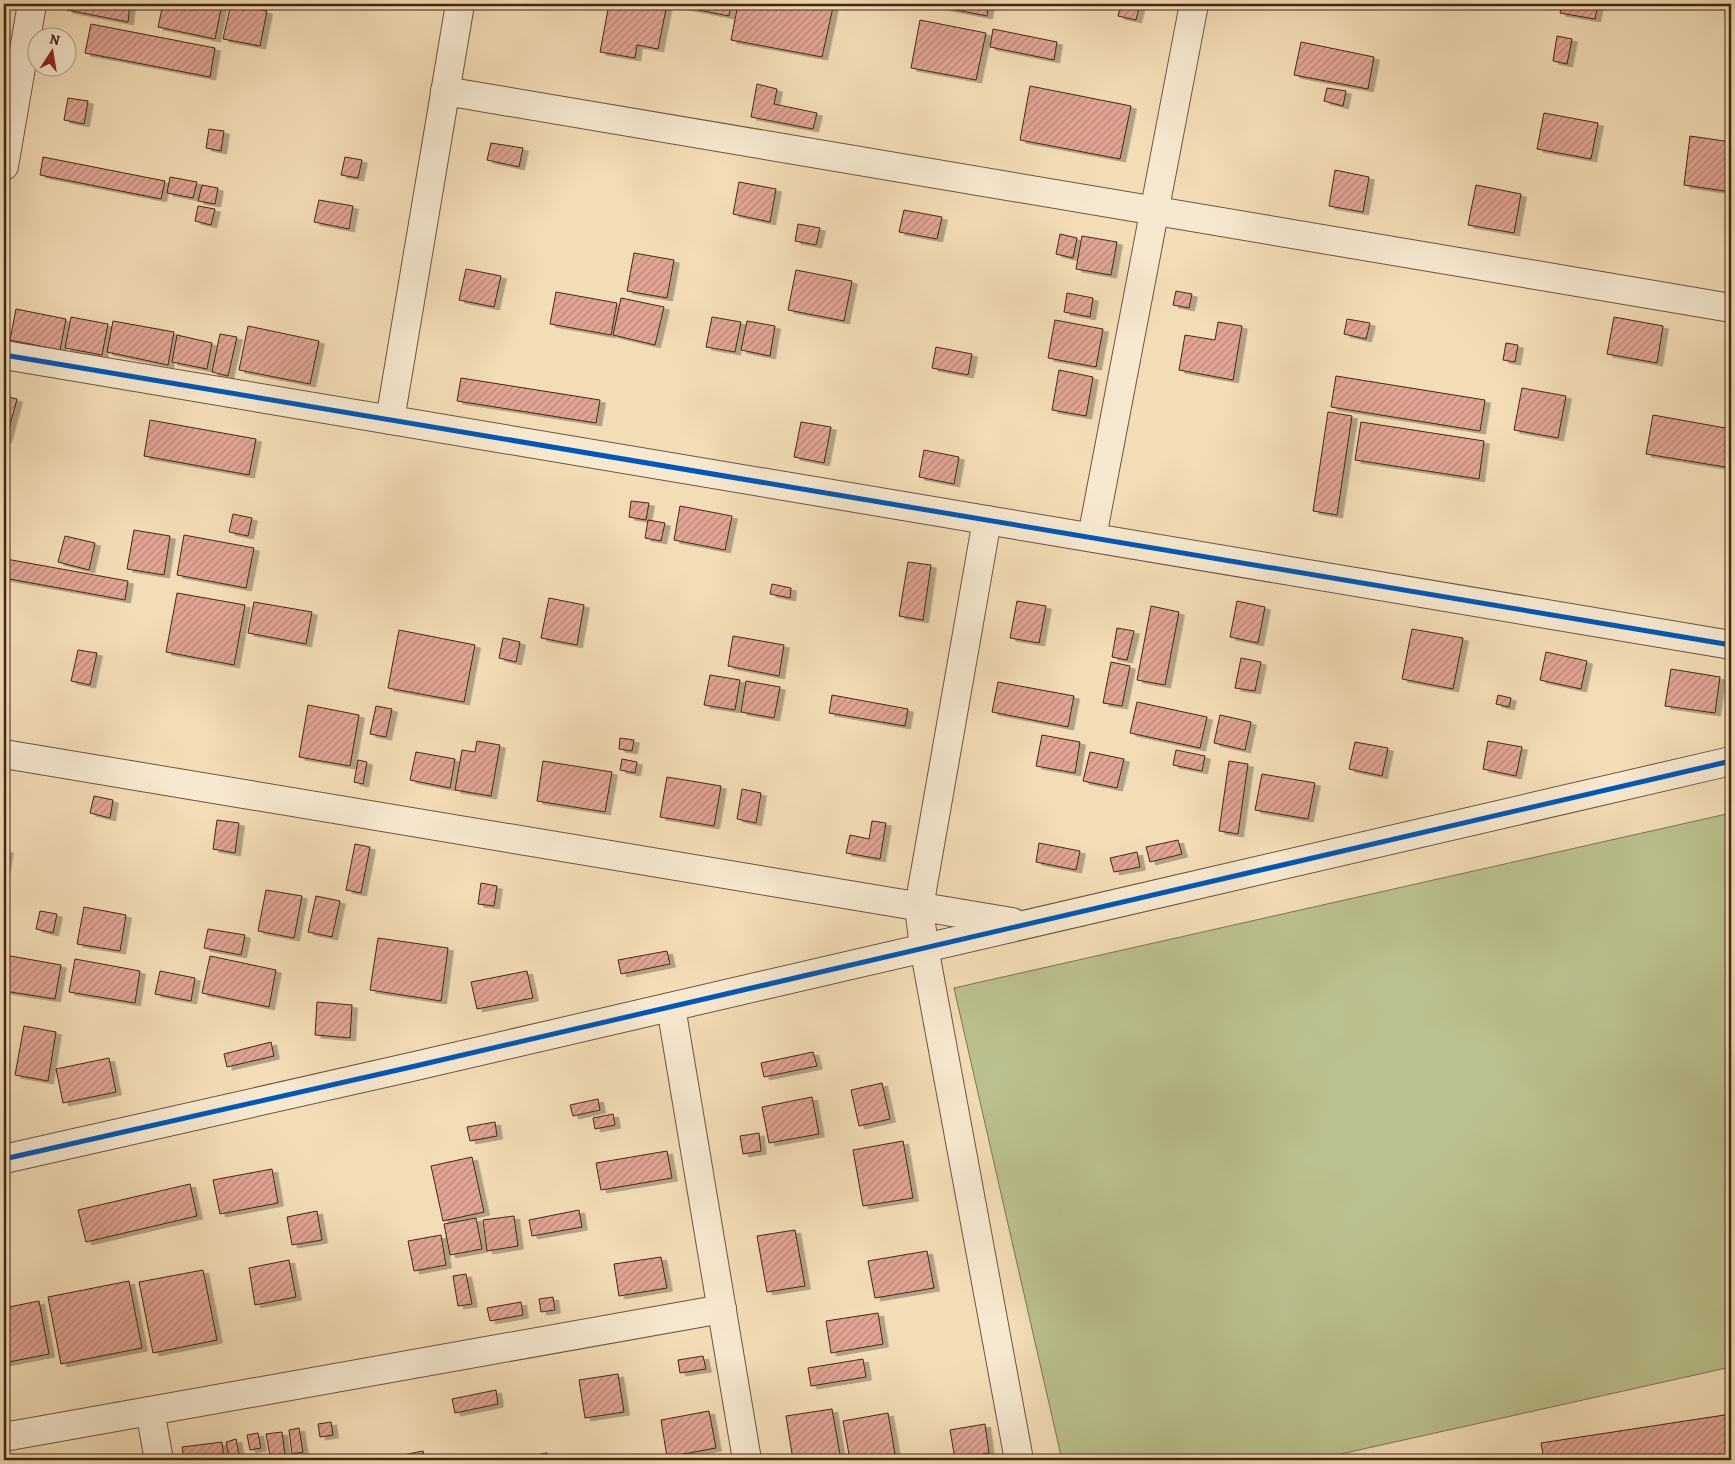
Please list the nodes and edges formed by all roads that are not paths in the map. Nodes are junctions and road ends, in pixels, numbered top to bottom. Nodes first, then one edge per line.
1 (32, 4) edge
2 (460, 4) edge
3 (1194, 4) edge
4 (445, 91) junction
5 (4, 166) edge
6 (1154, 211) junction
7 (1731, 308) edge
8 (4, 355) edge
9 (390, 420) junction
10 (987, 520) junction
11 (1092, 537) junction
12 (1731, 645) edge
13 (4, 754) edge
14 (1731, 762) edge
15 (919, 907) junction
16 (1026, 925) junction
17 (924, 947) junction
18 (671, 1007) junction
19 (4, 1159) edge
20 (722, 1309) junction
21 (150, 1411) junction
22 (4, 1437) edge
23 (160, 1460) edge
24 (748, 1460) edge
25 (1019, 1460) edge

1 - 5 street
2 - 4 street
3 - 6 street
4 - 6 street
4 - 9 street
6 - 7 street
6 - 11 street
8 - 9 street
9 - 10 street
10 - 11 street
10 - 15 street
11 - 12 street
13 - 15 street
14 - 16 street
15 - 16 street
15 - 17 street
16 - 17 street
17 - 18 street
17 - 25 street
18 - 19 street
18 - 20 street
20 - 21 street
20 - 24 street
21 - 22 street
21 - 23 street

